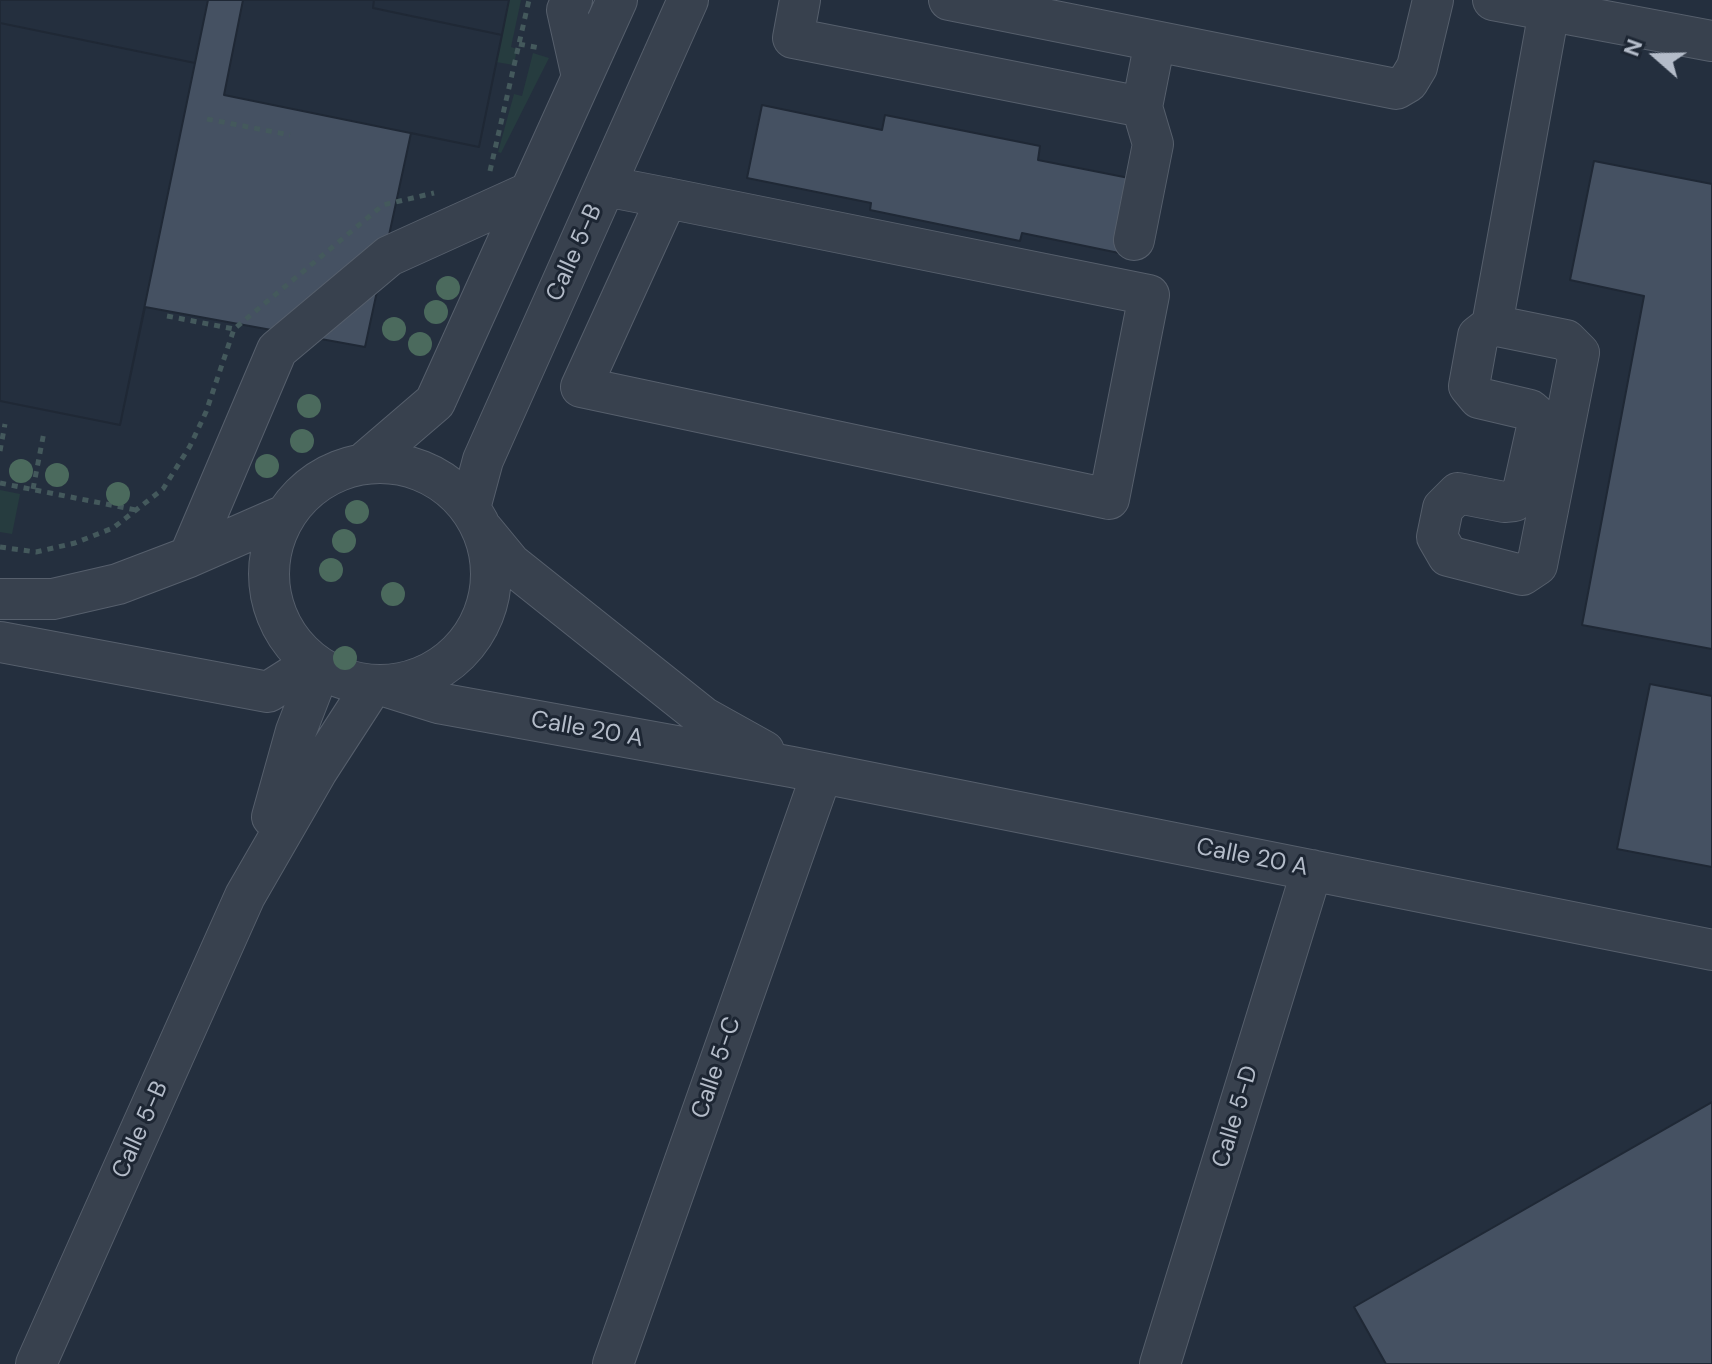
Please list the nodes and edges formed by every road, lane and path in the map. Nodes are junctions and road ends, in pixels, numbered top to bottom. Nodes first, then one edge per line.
1 (529, 0) edge
2 (572, 0) edge
3 (617, 0) edge
4 (688, 0) edge
5 (800, 0) edge
6 (949, 0) edge
7 (1433, 0) edge
8 (1493, 0) edge
9 (1049, 10) edge
10 (1549, 11) junction
11 (1155, 41) junction
12 (1712, 41) edge
13 (582, 77) junction
14 (1142, 107) junction
15 (207, 119) dead end
16 (290, 135) dead end
17 (488, 180) dead end
18 (605, 186) junction
19 (530, 192) junction
20 (667, 198) junction
21 (1134, 240) dead end
22 (167, 316) dead end
23 (1492, 325) junction
24 (5, 424) dead end
25 (44, 432) dead end
26 (0, 451) edge
27 (364, 463) junction
28 (0, 483) edge
29 (33, 489) junction
30 (137, 510) junction
31 (285, 515) junction
32 (476, 519) junction
33 (0, 547) edge
34 (189, 557) junction
35 (0, 599) edge
36 (0, 642) edge
37 (316, 666) junction
38 (378, 686) junction
39 (807, 770) junction
40 (1312, 870) junction
41 (245, 896) junction
42 (1712, 950) edge
43 (36, 1364) edge
44 (613, 1364) edge
45 (1160, 1364) edge

1 - 17 path
2 - 13 street
3 - 13 street
4 - 18 street, Calle 5-B
5 - 14 street
6 - 9 street
7 - 11 street
8 - 10 street
9 - 11 street
10 - 12 street
10 - 23 street
11 - 14 street
13 - 19 street
14 - 21 street
15 - 16 path
18 - 20 street
18 - 32 street, Calle 5-B
19 - 27 street
19 - 34 street
20 - 20 street
22 - 30 path
23 - 23 street
24 - 26 path
25 - 29 path
27 - 31 street
27 - 32 street
28 - 29 path
29 - 30 path
30 - 33 path
31 - 34 street
31 - 37 street
32 - 38 street
32 - 39 street, Calle 20 A
34 - 35 street
36 - 37 street
37 - 38 street
37 - 41 street, Calle 5-B
38 - 39 street, Calle 20 A
38 - 41 street, Calle 5-B
39 - 40 street, Calle 20 A
39 - 44 street, Calle 5-C
40 - 42 street, Calle 20 A
40 - 45 street, Calle 5-D
41 - 43 street, Calle 5-B

